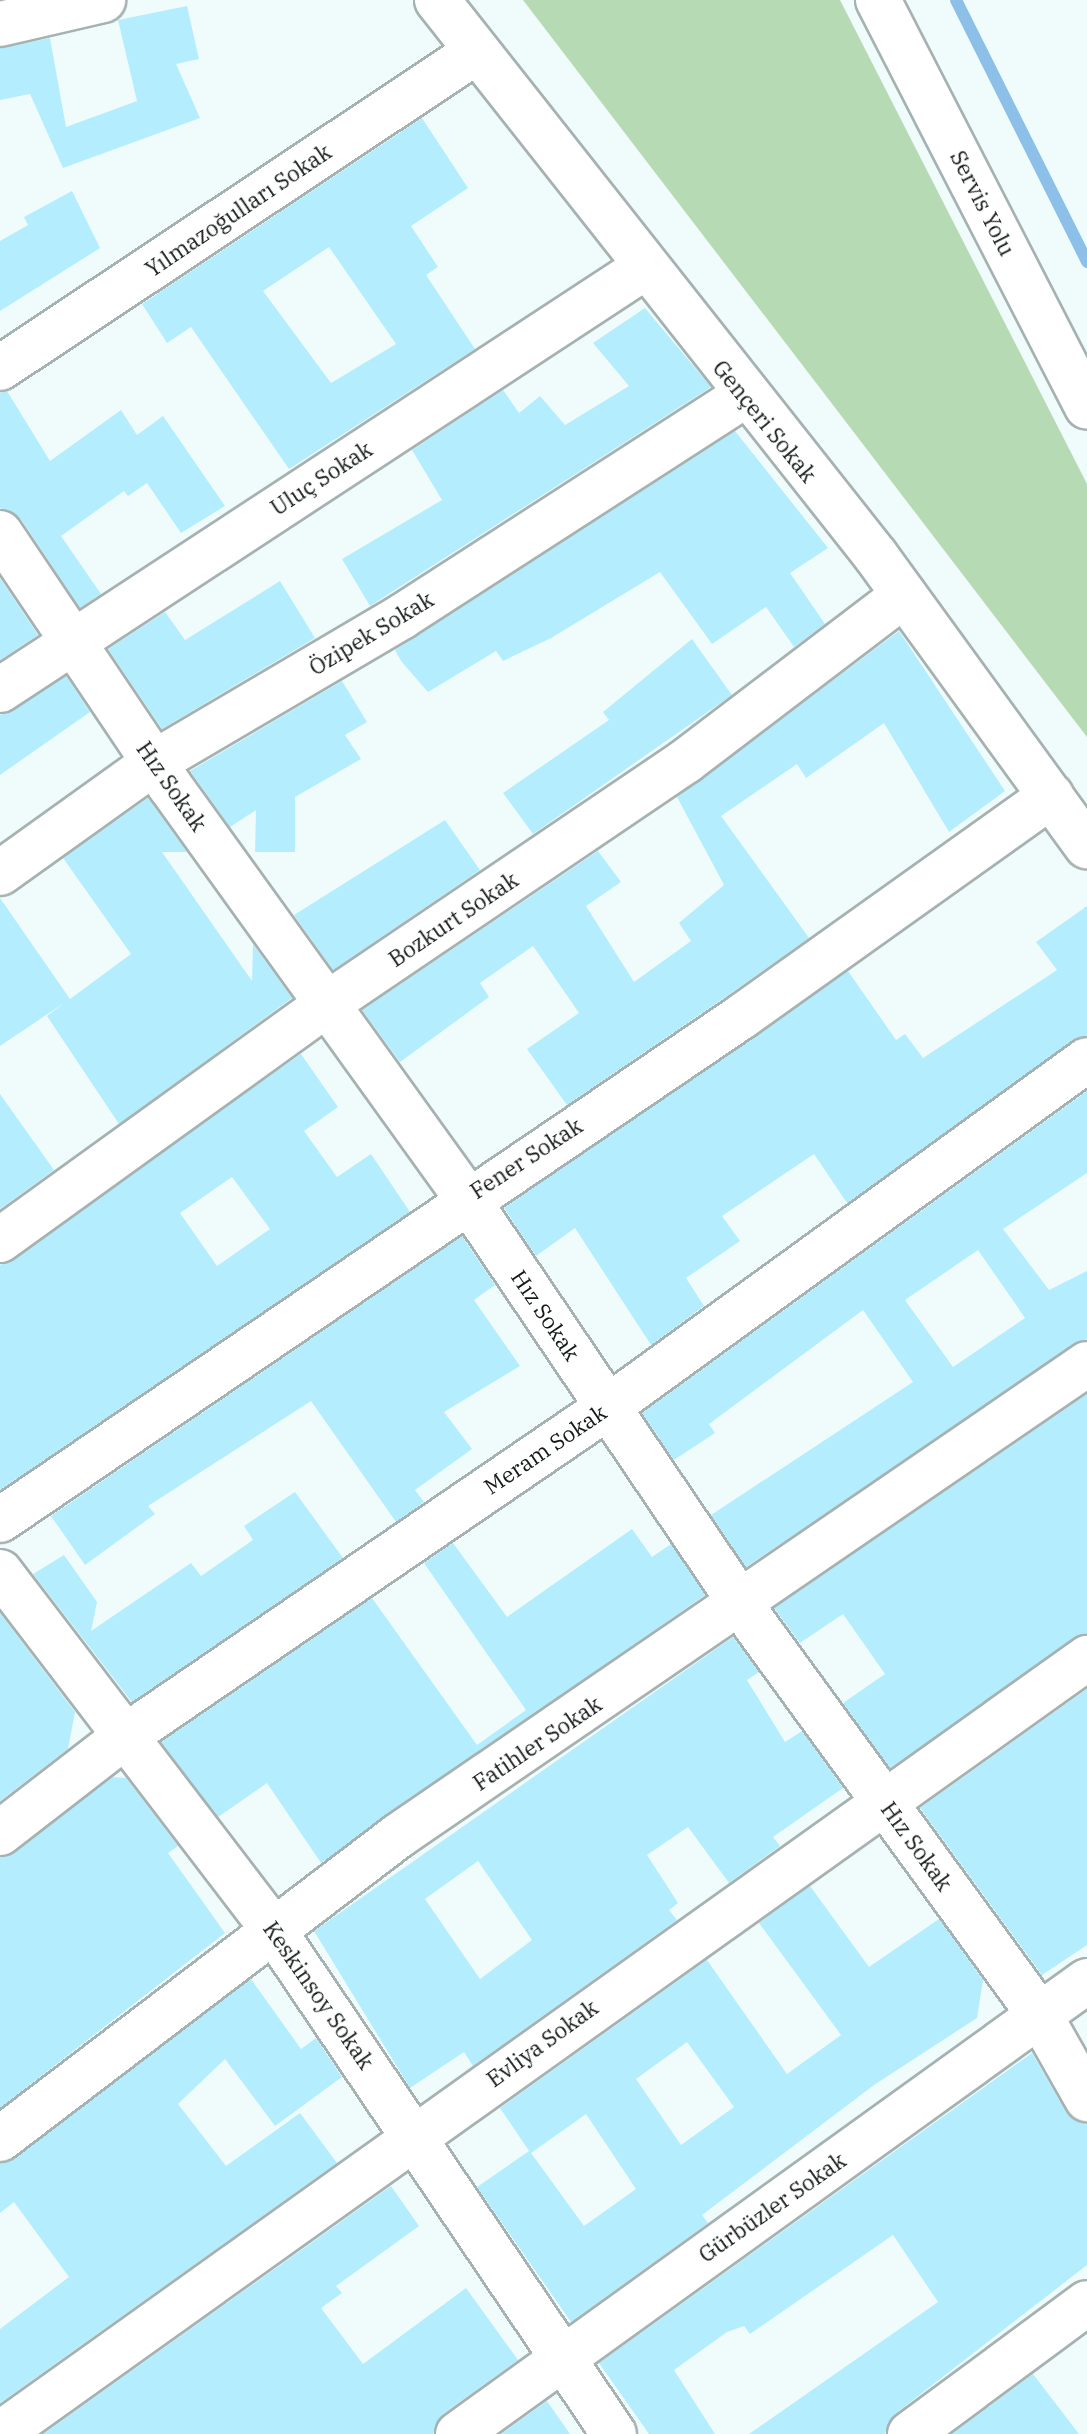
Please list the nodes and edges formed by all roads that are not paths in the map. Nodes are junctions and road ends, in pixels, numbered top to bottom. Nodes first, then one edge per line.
1 (103, 0) edge
2 (437, 0) edge
3 (878, 0) edge
4 (0, 24) edge
5 (476, 52) junction
6 (644, 268) junction
7 (0, 368) edge
8 (744, 396) junction
9 (1087, 406) edge
10 (0, 533) edge
11 (904, 595) junction
12 (72, 640) junction
13 (0, 690) edge
14 (155, 762) junction
15 (1051, 796) junction
16 (1087, 846) edge
17 (0, 873) edge
18 (327, 1004) junction
19 (1087, 1060) edge
20 (466, 1197) junction
21 (0, 1240) edge
22 (1087, 1364) edge
23 (608, 1407) junction
24 (0, 1520) edge
25 (0, 1572) edge
26 (740, 1603) junction
27 (1087, 1658) edge
28 (123, 1738) junction
29 (883, 1799) junction
30 (0, 1833) edge
31 (274, 1931) junction
32 (1087, 1981) edge
33 (1039, 2014) junction
34 (1087, 2099) edge
35 (416, 2133) junction
36 (0, 2139) edge
37 (1082, 2318) edge
38 (563, 2356) junction
39 (0, 2434) edge
40 (458, 2434) edge
41 (614, 2434) edge
42 (910, 2434) edge

1 - 4 street
2 - 5 street, Gençeri Sokak
3 - 9 street, Servis Yolu
5 - 6 street, Gençeri Sokak
5 - 7 street, Yılmazoğulları Sokak
6 - 8 street, Gençeri Sokak
6 - 12 street, Uluç Sokak
8 - 11 street, Gençeri Sokak
8 - 14 street, Özipek Sokak
10 - 12 street, Hız Sokak
11 - 15 street, Gençeri Sokak
11 - 18 street, Bozkurt Sokak
12 - 13 street, Uluç Sokak
12 - 14 street, Hız Sokak
14 - 17 street, Özipek Sokak
14 - 18 street, Hız Sokak
15 - 16 street, Gençeri Sokak
15 - 20 street, Fener Sokak
18 - 20 street, Hız Sokak
18 - 21 street, Bozkurt Sokak
19 - 23 street, Meram Sokak
20 - 23 street, Hız Sokak
20 - 24 street, Fener Sokak
22 - 26 street, Fatihler Sokak
23 - 26 street, Hız Sokak
23 - 28 street, Meram Sokak
25 - 28 street, Keskinsoy Sokak
26 - 29 street, Hız Sokak
26 - 31 street, Fatihler Sokak
27 - 29 street, Evliya Sokak
28 - 30 street, Meram Sokak
28 - 31 street, Keskinsoy Sokak
29 - 33 street, Hız Sokak
29 - 35 street, Evliya Sokak
31 - 35 street, Keskinsoy Sokak
31 - 36 street, Fatihler Sokak
32 - 33 street, Gürbüzler Sokak
33 - 34 street, Hız Sokak
33 - 38 street, Gürbüzler Sokak
35 - 38 street, Keskinsoy Sokak
35 - 39 street, Evliya Sokak
37 - 42 street
38 - 40 street, Gürbüzler Sokak
38 - 41 street, Keskinsoy Sokak

